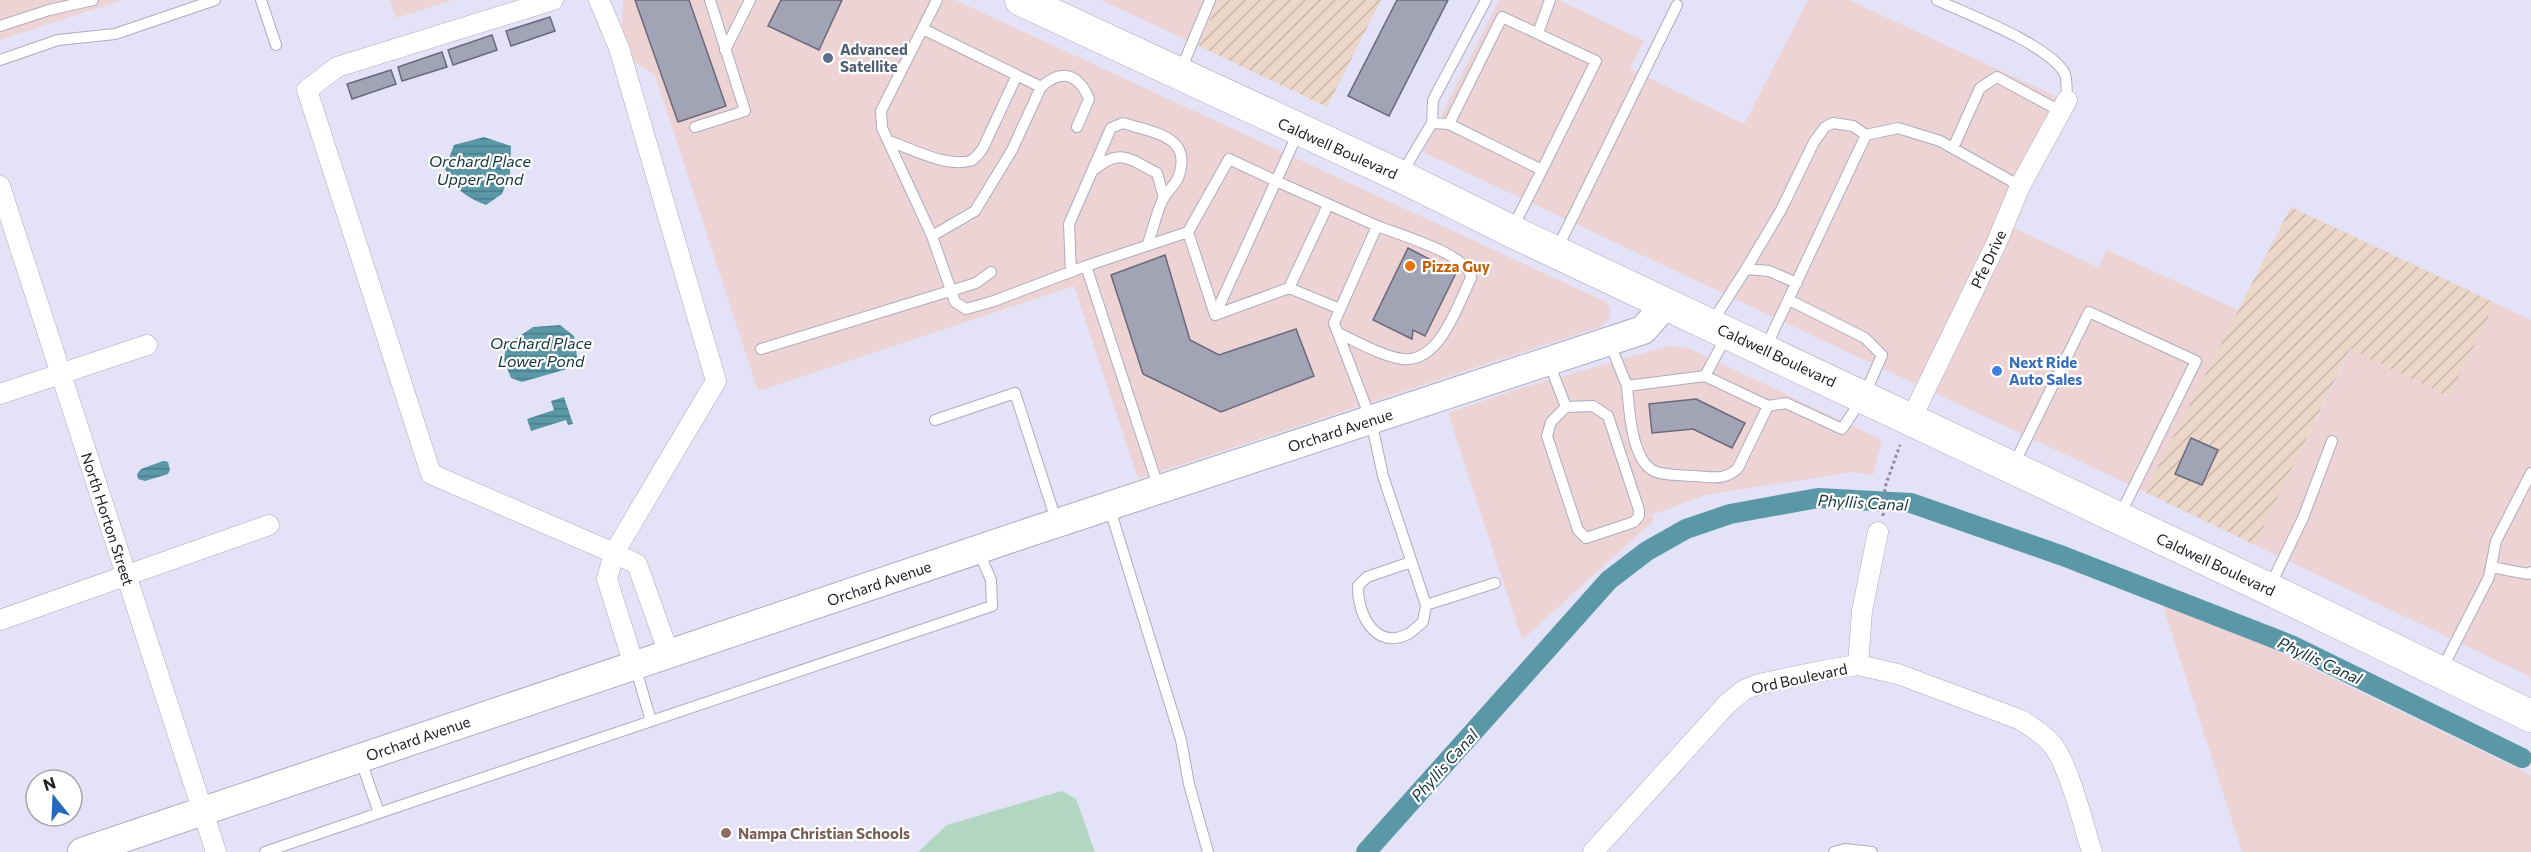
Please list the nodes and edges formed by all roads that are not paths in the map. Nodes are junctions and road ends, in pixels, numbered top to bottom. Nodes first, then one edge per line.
1 (93, 0) edge
2 (215, 0) edge
3 (261, 0) edge
4 (553, 0) edge
5 (599, 0) edge
6 (710, 0) edge
7 (750, 0) edge
8 (937, 0) edge
9 (1021, 0) edge
10 (1210, 0) edge
11 (1486, 0) edge
12 (1550, 0) edge
13 (1937, 0) edge
14 (1677, 5) dead end
15 (0, 26) edge
16 (922, 29) junction
17 (1538, 33) junction
18 (276, 45) dead end
19 (725, 50) junction
20 (0, 60) edge
21 (1179, 74) junction
22 (1017, 75) junction
23 (1041, 87) junction
24 (2064, 105) junction
25 (1432, 123) junction
26 (1449, 124) junction
27 (695, 127) dead end
28 (1077, 127) dead end
29 (1299, 130) junction
30 (1866, 135) junction
31 (889, 141) junction
32 (1953, 148) junction
33 (1542, 170) junction
34 (1091, 172) junction
35 (1400, 176) junction
36 (1276, 182) junction
37 (0, 186) edge
38 (2020, 186) junction
39 (1164, 198) junction
40 (1328, 205) junction
41 (1377, 226) junction
42 (1511, 231) junction
43 (1188, 232) junction
44 (932, 236) junction
45 (1147, 246) junction
46 (1556, 251) junction
47 (1086, 266) junction
48 (1746, 269) junction
49 (991, 272) dead end
50 (1071, 272) junction
51 (1797, 283) junction
52 (1289, 288) junction
53 (951, 291) junction
54 (1789, 300) junction
55 (1667, 303) junction
56 (1340, 309) junction
57 (1215, 315) junction
58 (1720, 328) junction
59 (1338, 333) junction
60 (1609, 341) junction
61 (147, 345) dead end
62 (761, 349) dead end
63 (1765, 349) junction
64 (1548, 360) junction
65 (60, 374) junction
66 (1705, 376) junction
67 (1627, 386) junction
68 (0, 394) edge
69 (1864, 396) junction
70 (1768, 406) junction
71 (1566, 407) junction
72 (935, 420) dead end
73 (1371, 420) junction
74 (1905, 432) junction
75 (2332, 441) dead end
76 (2013, 467) junction
77 (2531, 473) edge
78 (1159, 489) junction
79 (1108, 506) junction
80 (2119, 518) junction
81 (1057, 523) junction
82 (1880, 524) road end
83 (269, 525) dead end
84 (978, 549) junction
85 (614, 553) junction
86 (1412, 562) junction
87 (2491, 567) junction
88 (2531, 572) edge
89 (127, 576) junction
90 (1495, 583) dead end
91 (2269, 589) junction
92 (1426, 605) junction
93 (0, 620) edge
94 (669, 654) junction
95 (634, 665) junction
96 (1858, 665) junction
97 (2441, 672) junction
98 (2531, 716) edge
99 (651, 721) junction
100 (360, 758) junction
101 (202, 812) junction
102 (380, 813) junction
103 (82, 852) edge
104 (216, 852) edge
105 (266, 852) edge
106 (1208, 852) edge
107 (1593, 852) edge
108 (1834, 852) edge
109 (1872, 852) edge
110 (2092, 852) edge

1 - 15 lane
2 - 20 lane
3 - 18 lane
4 - 85 street
5 - 85 street
6 - 19 lane
7 - 19 lane
8 - 16 lane
9 - 21 main road, Caldwell Boulevard
10 - 21 lane
11 - 25 lane
12 - 17 lane
13 - 24 lane
14 - 46 lane
16 - 22 lane
16 - 31 lane
17 - 26 lane
17 - 33 lane
19 - 27 lane
21 - 29 main road, Caldwell Boulevard
22 - 23 lane
22 - 31 lane
23 - 28 lane
23 - 44 lane
24 - 32 lane
24 - 38 street, Pfe Drive
25 - 26 lane
25 - 35 lane
26 - 33 lane
29 - 35 main road, Caldwell Boulevard
29 - 36 lane
30 - 32 lane
30 - 48 lane
30 - 51 lane
31 - 44 lane
32 - 38 lane
33 - 42 lane
34 - 39 lane
34 - 39 lane
34 - 50 lane
35 - 42 main road, Caldwell Boulevard
36 - 40 lane
36 - 43 lane
36 - 57 lane
37 - 65 street, North Horton Street
38 - 74 street, Pfe Drive
39 - 45 lane
40 - 41 lane
40 - 52 lane
41 - 56 lane
41 - 59 lane
42 - 46 main road, Caldwell Boulevard
43 - 45 lane
43 - 57 lane
44 - 53 lane
45 - 47 lane
46 - 55 main road, Caldwell Boulevard
47 - 50 lane
47 - 78 lane
48 - 51 lane
48 - 58 lane
49 - 53 lane
50 - 53 lane
51 - 54 lane
52 - 56 lane
52 - 57 lane
53 - 62 lane
54 - 63 lane
54 - 69 lane
55 - 58 main road, Caldwell Boulevard
55 - 60 street, Orchard Avenue
56 - 59 lane
58 - 63 main road, Caldwell Boulevard
58 - 66 lane
59 - 73 lane
60 - 64 street, Orchard Avenue
60 - 67 lane
61 - 65 street
63 - 69 main road, Caldwell Boulevard
64 - 71 lane
64 - 73 street, Orchard Avenue
65 - 68 street
65 - 89 street, North Horton Street
66 - 67 lane
66 - 70 lane
67 - 70 lane
69 - 70 lane
69 - 74 main road, Caldwell Boulevard
71 - 71 lane
72 - 81 lane
73 - 78 street, Orchard Avenue
73 - 86 lane
74 - 76 main road, Caldwell Boulevard
75 - 91 lane
76 - 80 main road, Caldwell Boulevard
76 - 80 lane
77 - 87 lane
78 - 79 street, Orchard Avenue
79 - 81 street, Orchard Avenue
79 - 106 lane
80 - 91 main road, Caldwell Boulevard
81 - 84 street, Orchard Avenue
82 - 96 street
83 - 89 street
84 - 94 street, Orchard Avenue
84 - 99 lane
85 - 94 street
85 - 95 street
86 - 92 lane
86 - 92 lane
87 - 88 lane
87 - 97 lane
89 - 93 street
89 - 101 street, North Horton Street
90 - 92 lane
91 - 97 main road, Caldwell Boulevard
94 - 95 street, Orchard Avenue
95 - 99 lane
95 - 100 street, Orchard Avenue
96 - 107 street, Ord Boulevard
96 - 110 street, Ord Boulevard
97 - 98 main road, Caldwell Boulevard
99 - 102 lane
100 - 101 street, Orchard Avenue
100 - 102 lane
101 - 103 street, Orchard Avenue
101 - 104 street, North Horton Street
102 - 105 lane
108 - 109 lane

